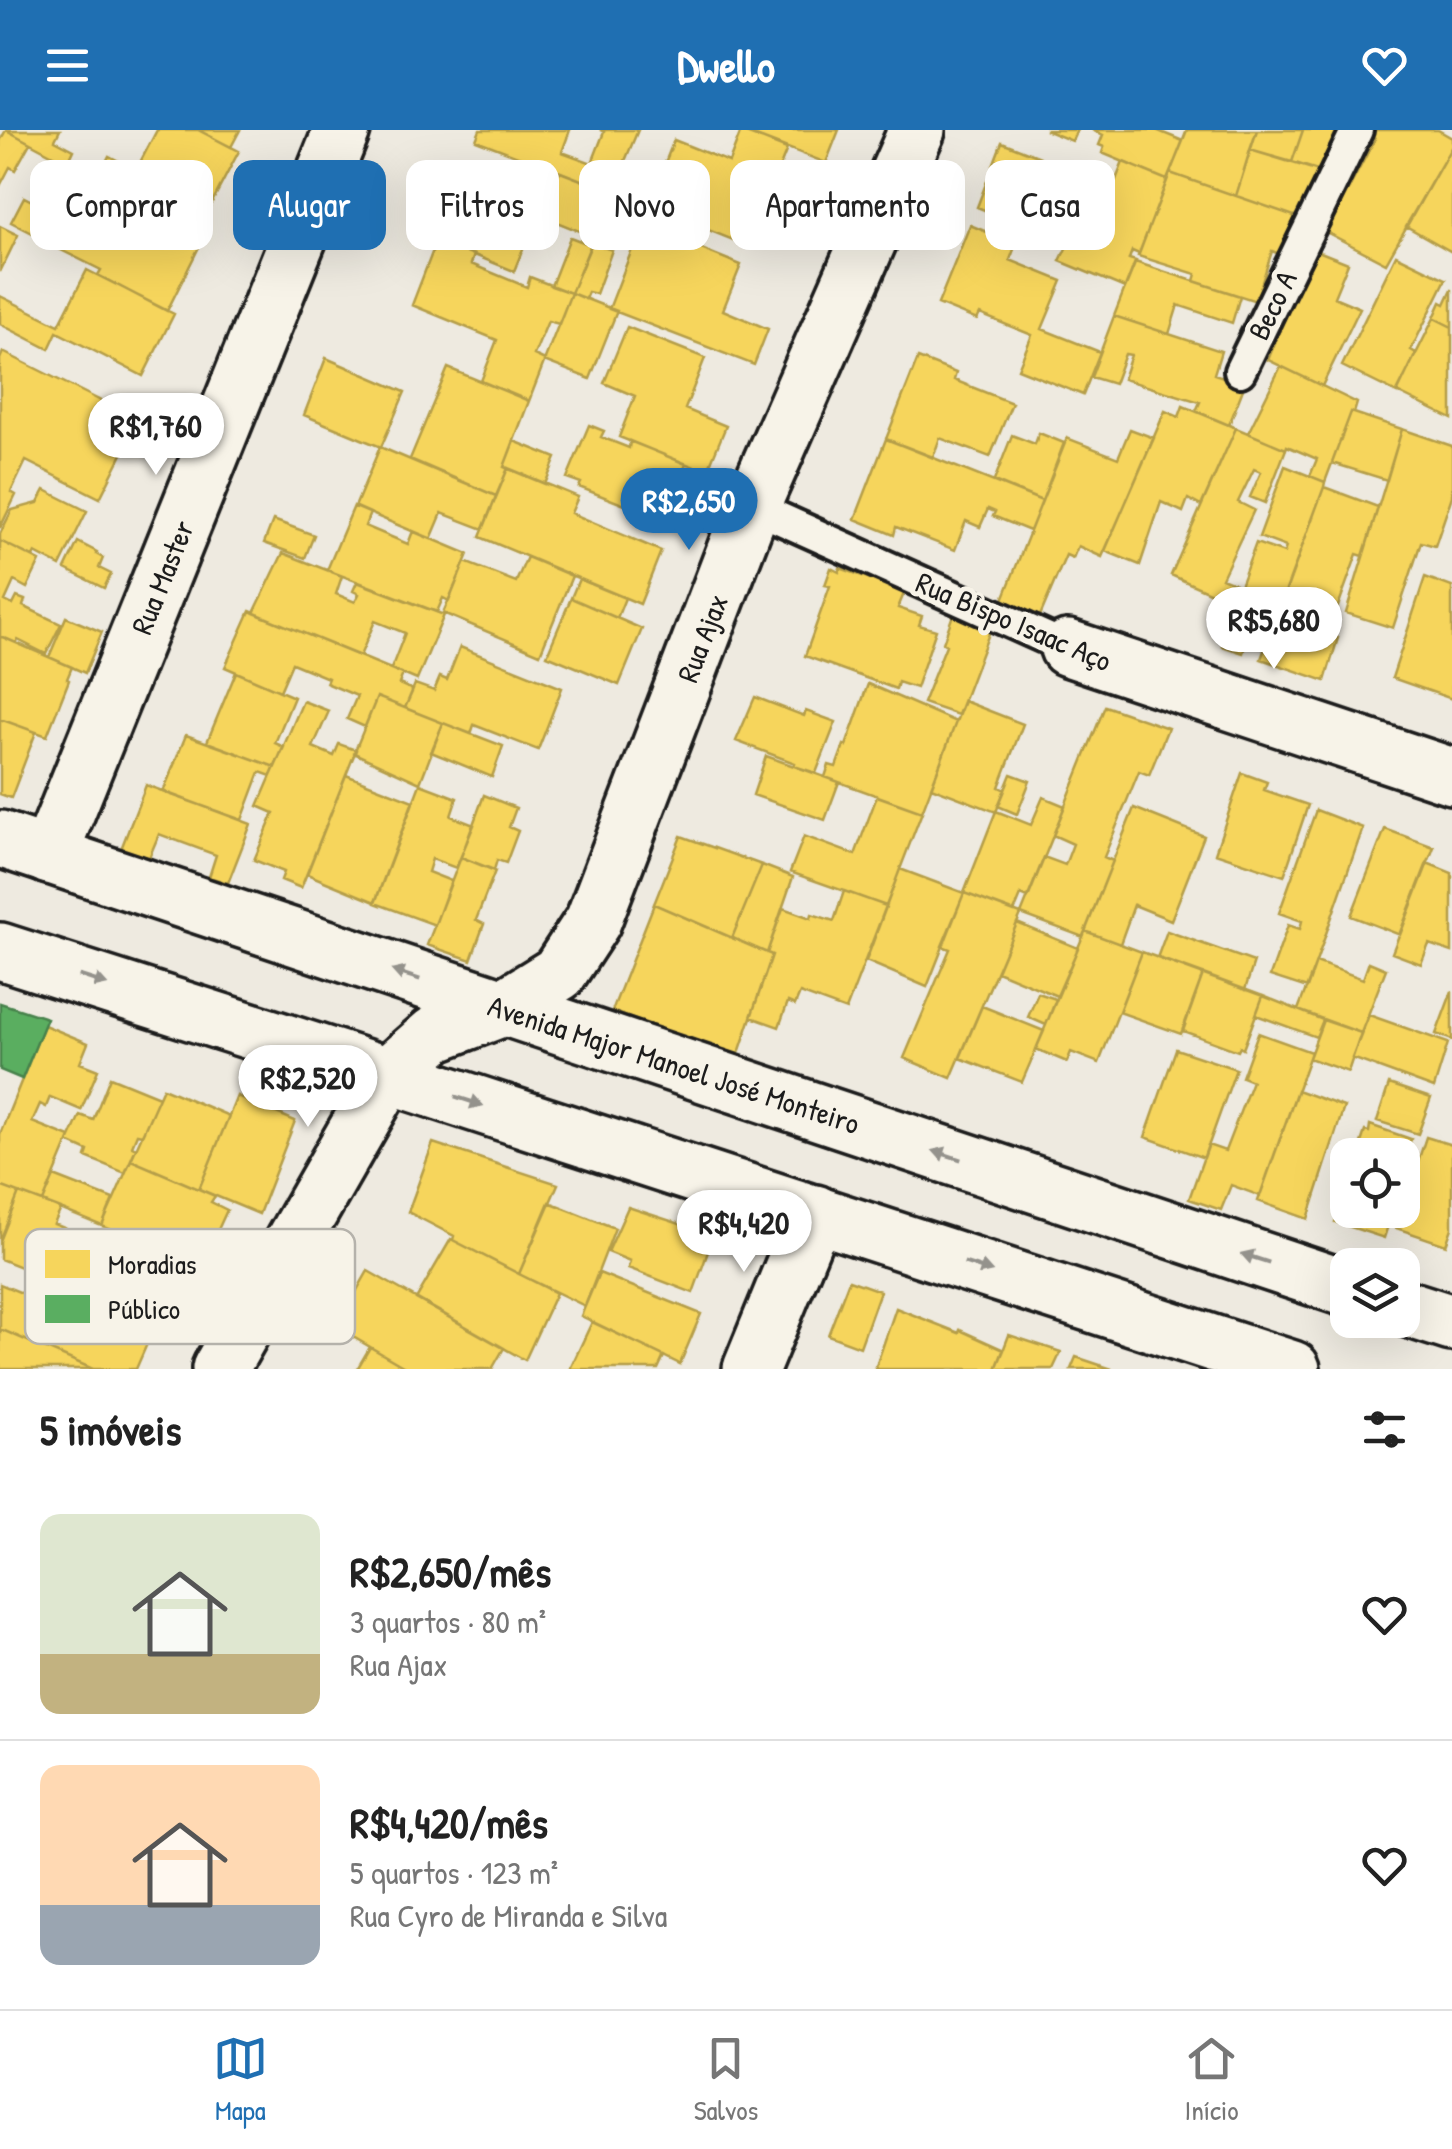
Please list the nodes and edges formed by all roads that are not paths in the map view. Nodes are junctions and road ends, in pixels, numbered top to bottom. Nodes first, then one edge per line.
1 (342, 130) edge
2 (916, 130) edge
3 (1357, 130) edge
4 (1240, 371) dead end
5 (752, 506) junction
6 (1068, 648) joint
7 (1452, 776) edge
8 (24, 848) edge
9 (0, 951) edge
10 (503, 1008) junction
11 (388, 1074) junction
12 (815, 1214) junction
13 (300, 1229) edge
14 (1330, 1283) edge
15 (1420, 1313) edge
16 (1452, 1324) edge
17 (234, 1344) edge
18 (220, 1369) edge
19 (752, 1369) edge
20 (1292, 1369) edge

1 - 8 street, Rua Master
2 - 5 street, Rua Ajax
3 - 4 lane, Beco A
5 - 6 lane, Rua Bispo Isaac Aço
5 - 10 street, Rua Ajax
6 - 7 street, Rua Bispo Isaac Aço
10 -> 8 street, Avenida Major Manoel José Monteiro
9 -> 11 street
10 - 11 street, Rua Ajax
14 -> 10 street, Avenida Major Manoel José Monteiro
11 -> 12 street
11 - 13 street, Rua Ajax
12 - 19 street
12 -> 20 street
15 - 16 street
17 - 18 street, Rua Ajax

